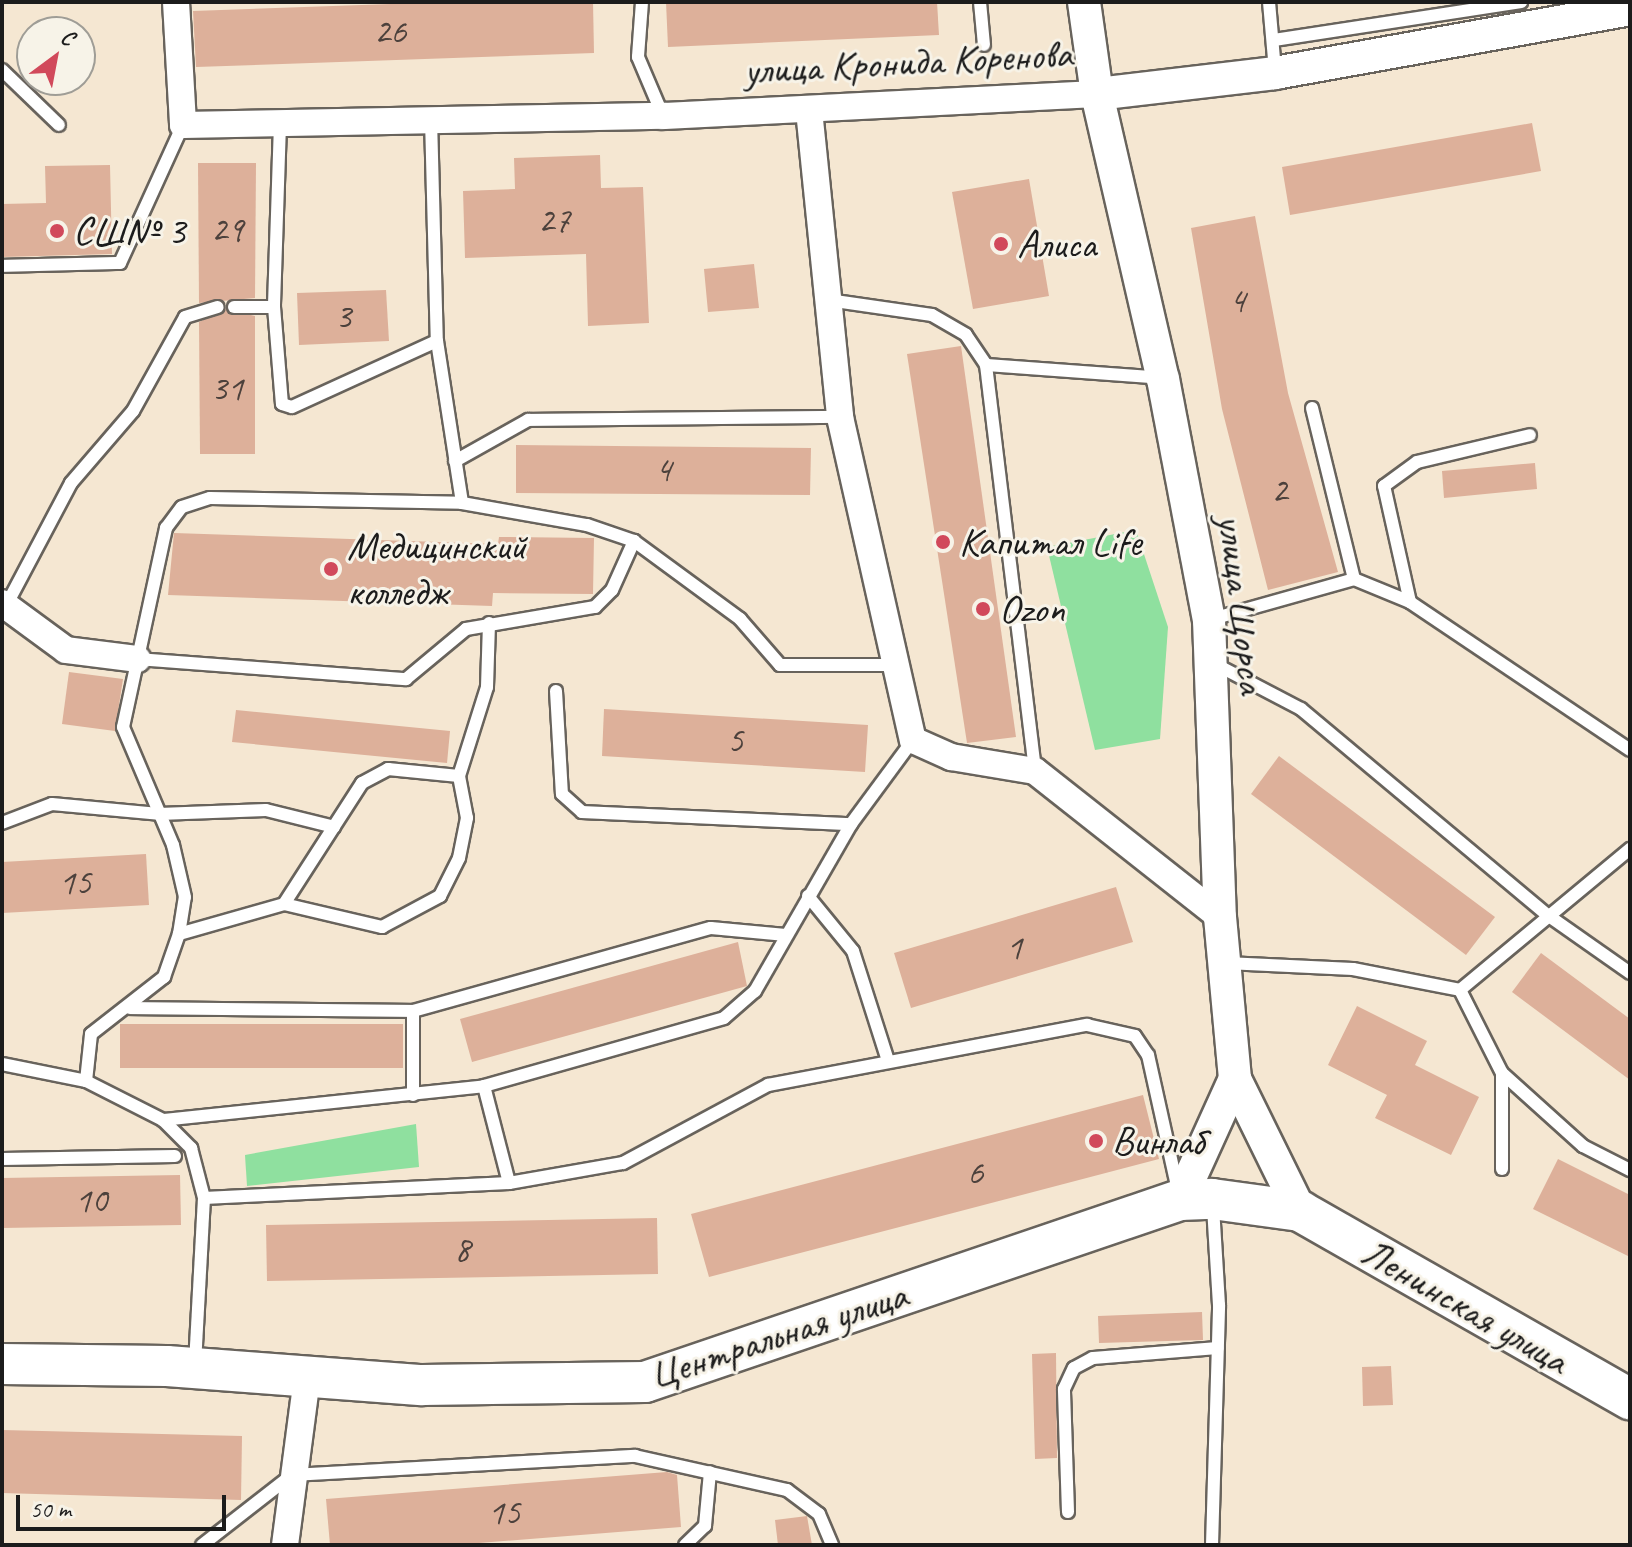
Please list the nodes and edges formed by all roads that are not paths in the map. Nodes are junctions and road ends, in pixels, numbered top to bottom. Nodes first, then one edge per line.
1 (176, 2) edge
2 (642, 2) edge
3 (980, 2) edge
4 (1084, 2) edge
5 (1269, 2) edge
6 (1528, 9) edge
7 (1630, 9) edge
8 (1274, 40) junction
9 (984, 45) dead end
10 (2, 70) edge
11 (1275, 73) junction
12 (1097, 94) junction
13 (809, 110) junction
14 (663, 116) junction
15 (431, 119) junction
16 (280, 124) junction
17 (59, 125) dead end
18 (183, 125) junction
19 (2, 266) edge
20 (828, 300) junction
21 (217, 307) dead end
22 (234, 307) dead end
23 (274, 307) junction
24 (437, 341) junction
25 (986, 365) junction
26 (1163, 379) junction
27 (1312, 408) dead end
28 (840, 417) junction
29 (1530, 435) dead end
30 (455, 461) junction
31 (462, 503) junction
32 (634, 541) junction
33 (1354, 579) junction
34 (1410, 602) junction
35 (4, 604) edge
36 (1209, 620) junction
37 (489, 623) junction
38 (137, 659) junction
39 (1212, 662) junction
40 (892, 665) junction
41 (556, 691) dead end
42 (913, 740) junction
43 (1630, 750) edge
44 (1035, 771) junction
45 (459, 776) junction
46 (159, 814) junction
47 (2, 823) edge
48 (851, 824) junction
49 (334, 827) junction
50 (1630, 849) edge
51 (808, 896) junction
52 (284, 904) junction
53 (1549, 916) junction
54 (1220, 917) junction
55 (179, 934) junction
56 (786, 935) junction
57 (1223, 962) junction
58 (1630, 973) edge
59 (1460, 990) junction
60 (130, 1008) junction
61 (413, 1011) junction
62 (888, 1061) junction
63 (2, 1064) edge
64 (1502, 1073) junction
65 (1235, 1079) junction
66 (86, 1081) junction
67 (484, 1086) junction
68 (413, 1095) junction
69 (163, 1120) junction
70 (175, 1156) dead end
71 (2, 1159) edge
72 (1502, 1169) dead end
73 (1630, 1170) edge
74 (509, 1183) junction
75 (204, 1198) junction
76 (1196, 1200) junction
77 (1300, 1211) junction
78 (1218, 1348) junction
79 (2, 1364) edge
80 (194, 1368) junction
81 (307, 1378) junction
82 (1630, 1399) edge
83 (710, 1472) junction
84 (292, 1475) junction
85 (1068, 1512) dead end
86 (202, 1545) edge
87 (285, 1545) edge
88 (685, 1545) edge
89 (832, 1545) edge
90 (1212, 1545) edge

1 - 18 street
2 - 14 lane
3 - 9 lane
4 - 12 street, улица Щорса
5 - 8 lane
6 - 7 street, улица Кронида Коренова
6 - 8 lane
6 - 11 street, улица Кронида Коренова
8 - 11 lane
10 - 17 lane
11 - 12 street, улица Кронида Коренова
12 - 13 street, улица Кронида Коренова
12 - 26 street, улица Щорса
13 - 14 street, улица Кронида Коренова
13 - 20 street
14 - 15 street, улица Кронида Коренова
15 - 16 street, улица Кронида Коренова
15 - 24 lane
16 - 18 street, улица Кронида Коренова
16 - 23 lane
18 - 19 lane
20 - 25 lane
20 - 28 street
21 - 35 lane
22 - 23 lane
23 - 24 lane
24 - 30 lane
25 - 26 lane
25 - 44 lane
26 - 36 street, улица Щорса
27 - 33 lane
28 - 30 lane
28 - 40 street
29 - 34 lane
30 - 31 lane
31 - 32 lane
31 - 38 lane
32 - 37 lane
32 - 40 lane
33 - 34 lane
33 - 36 lane
34 - 43 lane
35 - 38 street
36 - 39 street, улица Щорса
37 - 38 lane
37 - 45 lane
38 - 46 lane
39 - 53 lane
39 - 54 street, улица Щорса
40 - 42 street
41 - 48 lane
42 - 44 street
42 - 48 lane
44 - 54 street
45 - 49 lane
45 - 52 lane
46 - 47 lane
46 - 49 lane
46 - 55 lane
48 - 51 lane
49 - 52 lane
50 - 53 lane
51 - 56 lane
51 - 62 lane
52 - 55 lane
53 - 58 lane
53 - 59 lane
54 - 57 street, улица Щорса
55 - 60 lane
56 - 61 lane
56 - 67 lane
57 - 59 lane
57 - 65 street, улица Щорса
59 - 64 lane
60 - 61 lane
60 - 66 lane
61 - 68 lane
62 - 74 lane
62 - 76 lane
63 - 66 lane
64 - 72 lane
64 - 73 lane
65 - 76 street
65 - 77 street, улица Щорса
66 - 69 lane
67 - 68 lane
67 - 74 lane
68 - 69 lane
69 - 75 lane
70 - 71 lane
74 - 75 lane
75 - 80 lane
76 - 77 main road, Центральная улица
76 - 78 lane
76 - 81 main road, Центральная улица
77 - 82 main road, Ленинская улица
78 - 85 lane
78 - 90 lane
79 - 80 main road, Центральная улица
80 - 81 main road, Центральная улица
81 - 84 street
83 - 84 lane
83 - 88 lane
83 - 89 lane
84 - 86 lane
84 - 87 street

